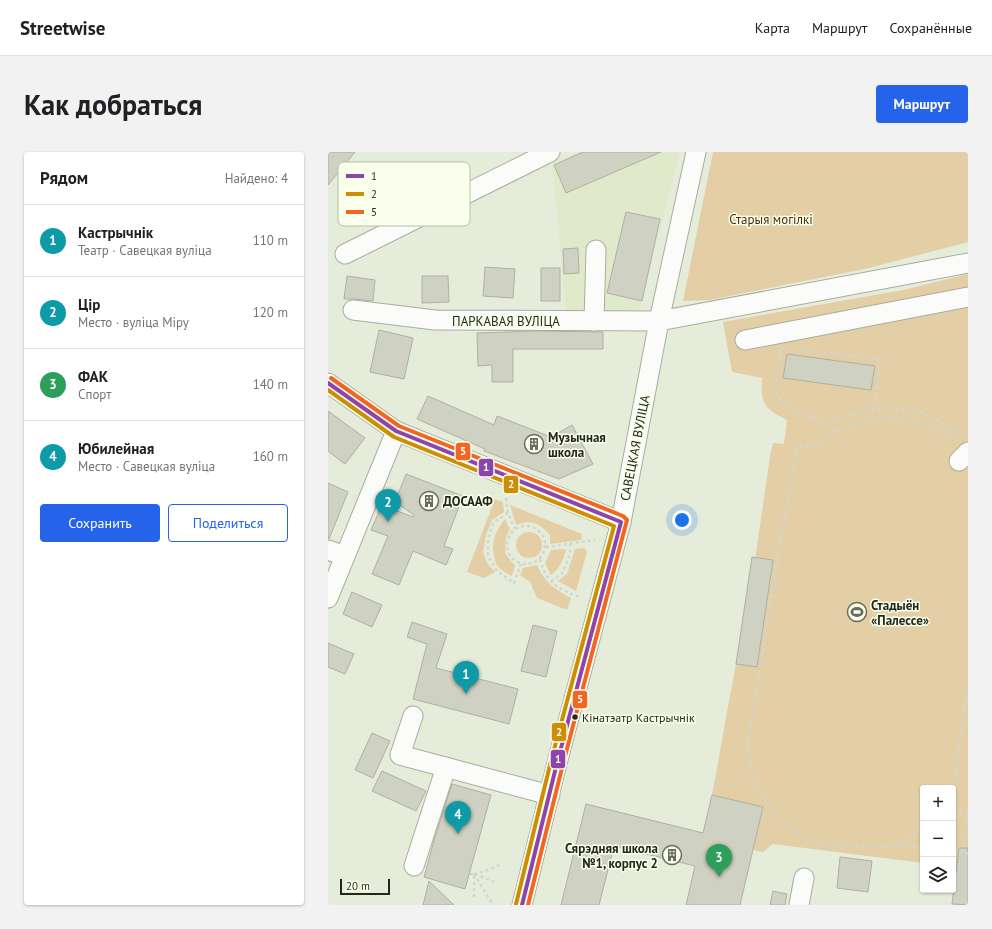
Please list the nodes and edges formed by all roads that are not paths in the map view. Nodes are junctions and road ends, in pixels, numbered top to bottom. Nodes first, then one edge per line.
1 (550, 152) edge
2 (696, 152) edge
3 (470, 192) edge
4 (401, 226) edge
5 (596, 250) dead end
6 (345, 254) dead end
7 (968, 263) edge
8 (968, 297) edge
9 (353, 310) dead end
10 (594, 321) junction
11 (659, 321) junction
12 (745, 340) dead end
13 (328, 383) edge
14 (396, 431) junction
15 (620, 522) junction
16 (337, 553) edge
17 (328, 598) edge
18 (413, 716) dead end
19 (446, 767) junction
20 (550, 795) junction
21 (414, 866) dead end
22 (804, 878) dead end
23 (522, 905) edge
24 (799, 905) edge

1 - 3 street
2 - 11 street, САВЕЦКАЯ ВУЛІЦА
4 - 6 street
5 - 10 street
7 - 11 street, ПАРКАВАЯ ВУЛІЦА
8 - 12 street
9 - 10 street, ПАРКАВАЯ ВУЛІЦА
10 - 11 street, ПАРКАВАЯ ВУЛІЦА
11 - 15 street, САВЕЦКАЯ ВУЛІЦА
13 - 14 street
14 - 15 street
14 - 16 street
15 - 20 street, САВЕЦКАЯ ВУЛІЦА
16 - 17 street
18 - 19 street
19 - 20 street
19 - 21 street
20 - 23 street, САВЕЦКАЯ ВУЛІЦА
22 - 24 street

